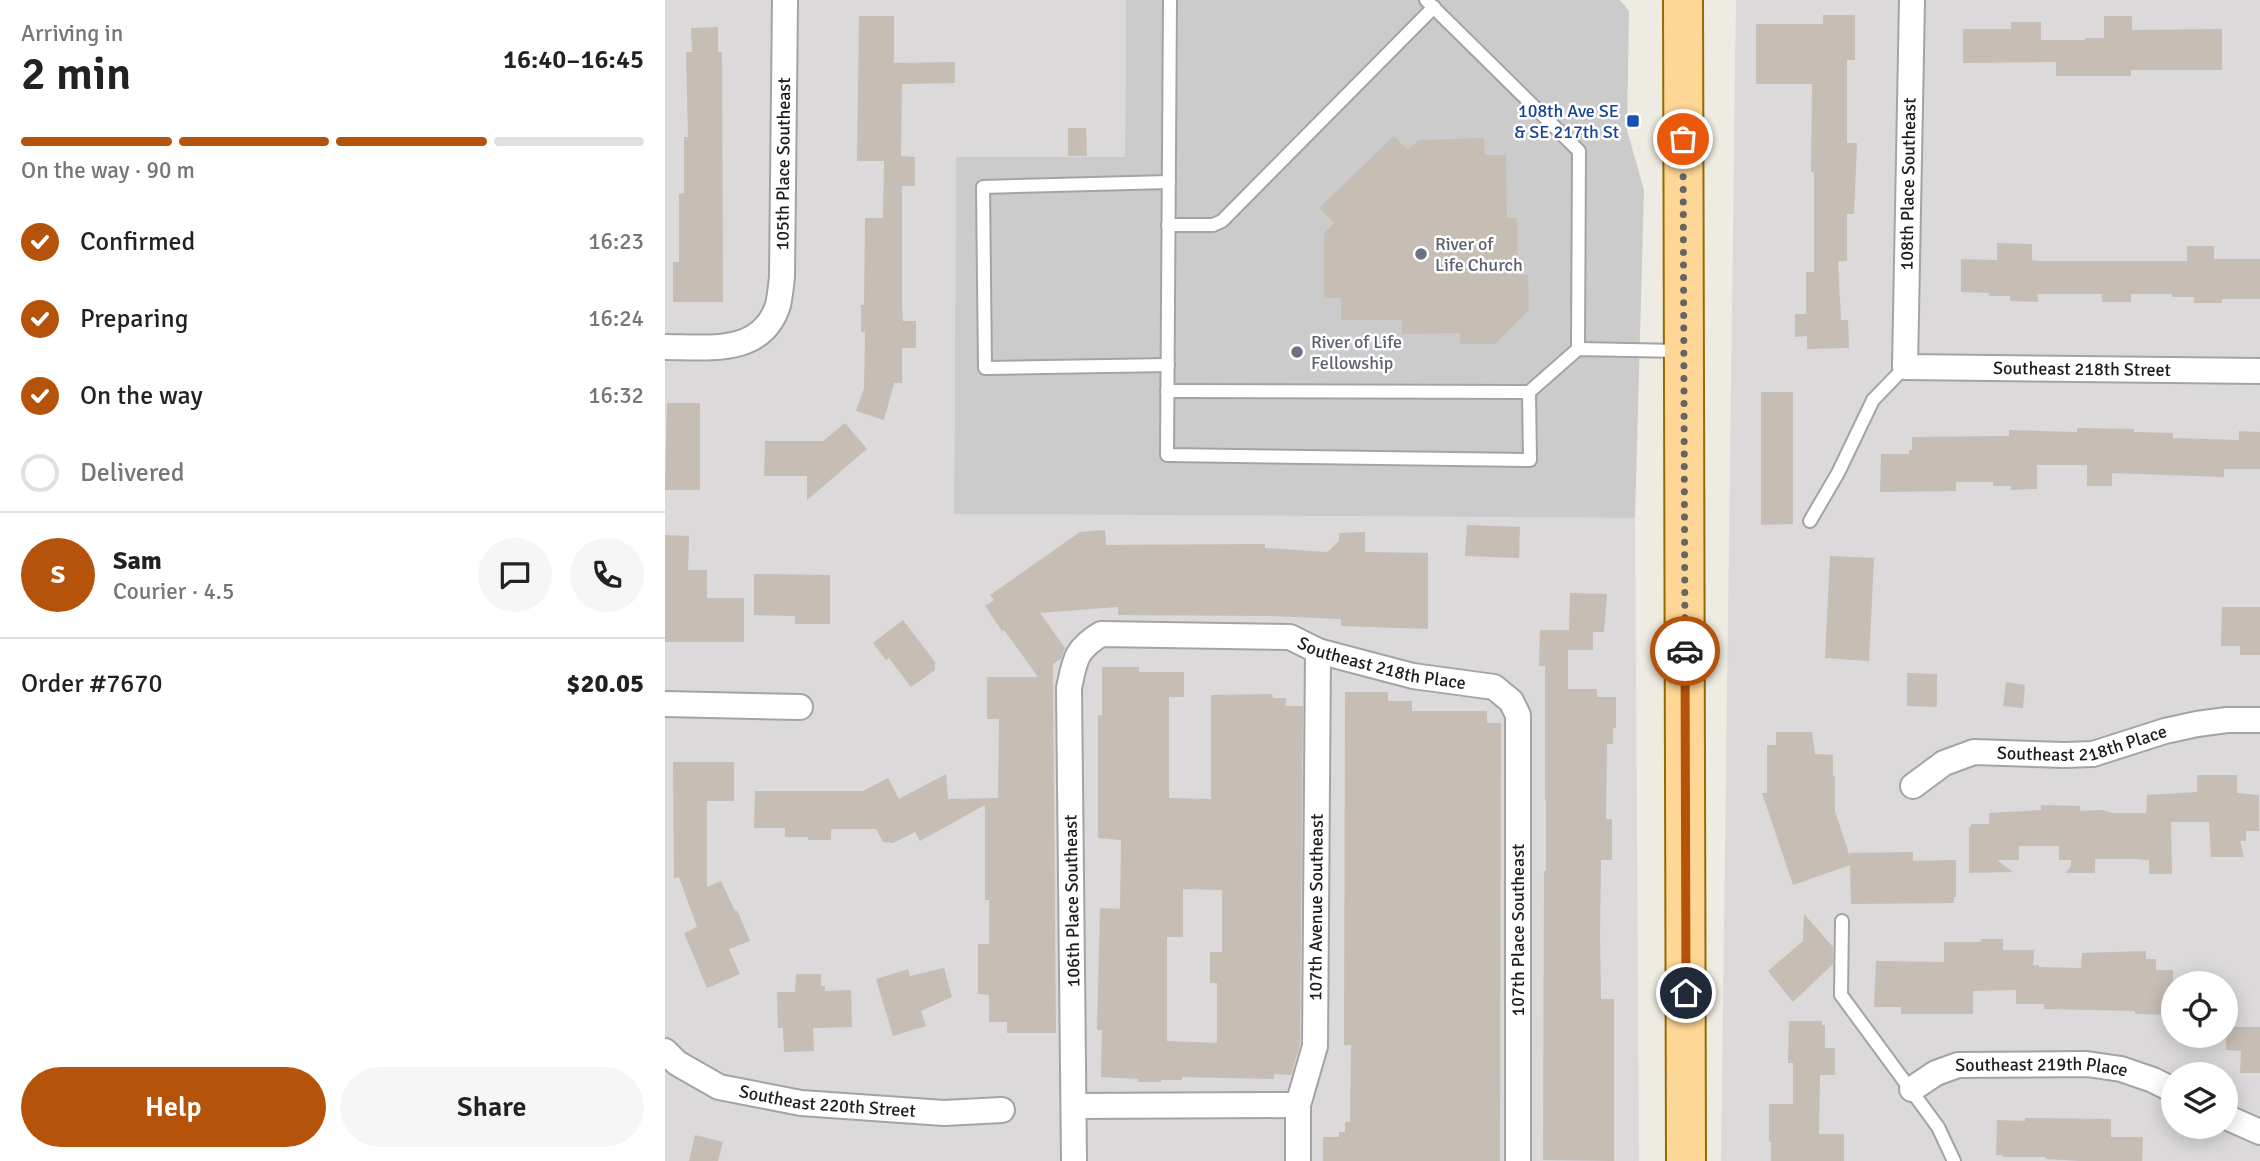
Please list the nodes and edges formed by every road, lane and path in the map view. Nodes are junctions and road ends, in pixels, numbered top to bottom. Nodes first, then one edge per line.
1 (785, 0) edge
2 (1170, 0) edge
3 (1683, 0) edge
4 (1912, 0) edge
5 (1430, 4) edge
6 (1169, 182) junction
7 (1168, 225) junction
8 (665, 347) edge
9 (1578, 349) junction
10 (1684, 351) junction
11 (1168, 365) junction
12 (1905, 367) junction
13 (2260, 370) edge
14 (1167, 391) junction
15 (1529, 392) junction
16 (1810, 521) dead end
17 (1084, 645) joint
18 (1318, 651) junction
19 (1511, 701) joint
20 (665, 704) edge
21 (800, 707) dead end
22 (2260, 720) edge
23 (1913, 786) dead end
24 (1842, 921) dead end
25 (665, 1051) edge
26 (2161, 1084) edge
27 (1912, 1089) junction
28 (1298, 1105) junction
29 (1074, 1106) junction
30 (1002, 1110) dead end
31 (2238, 1122) edge
32 (2260, 1132) edge
33 (1074, 1161) edge
34 (1298, 1161) edge
35 (1518, 1161) edge
36 (1686, 1161) edge
37 (1954, 1161) edge

1 - 8 street, 105th Place Southeast
2 - 6 lane
3 - 10 main road
4 - 12 street, 108th Place Southeast
5 - 7 lane
5 - 9 lane
6 - 7 lane
6 - 11 lane
7 - 11 lane
9 - 10 lane
9 - 15 lane
10 - 36 main road
11 - 14 lane
12 - 13 street, Southeast 218th Street
12 - 16 lane
14 - 15 lane
14 - 15 lane
17 - 18 street, Southeast 218th Place
17 - 29 street, 106th Place Southeast
18 - 19 street, Southeast 218th Place
18 - 28 street, 107th Avenue Southeast
19 - 35 street, 107th Place Southeast
20 - 21 street
22 - 23 street, Southeast 218th Place
24 - 27 lane
25 - 30 street, Southeast 220th Street
26 - 27 street, Southeast 219th Place
27 - 37 lane
28 - 29 street
28 - 34 street, 107th Avenue Southeast
29 - 33 street, 106th Place Southeast
31 - 32 street

